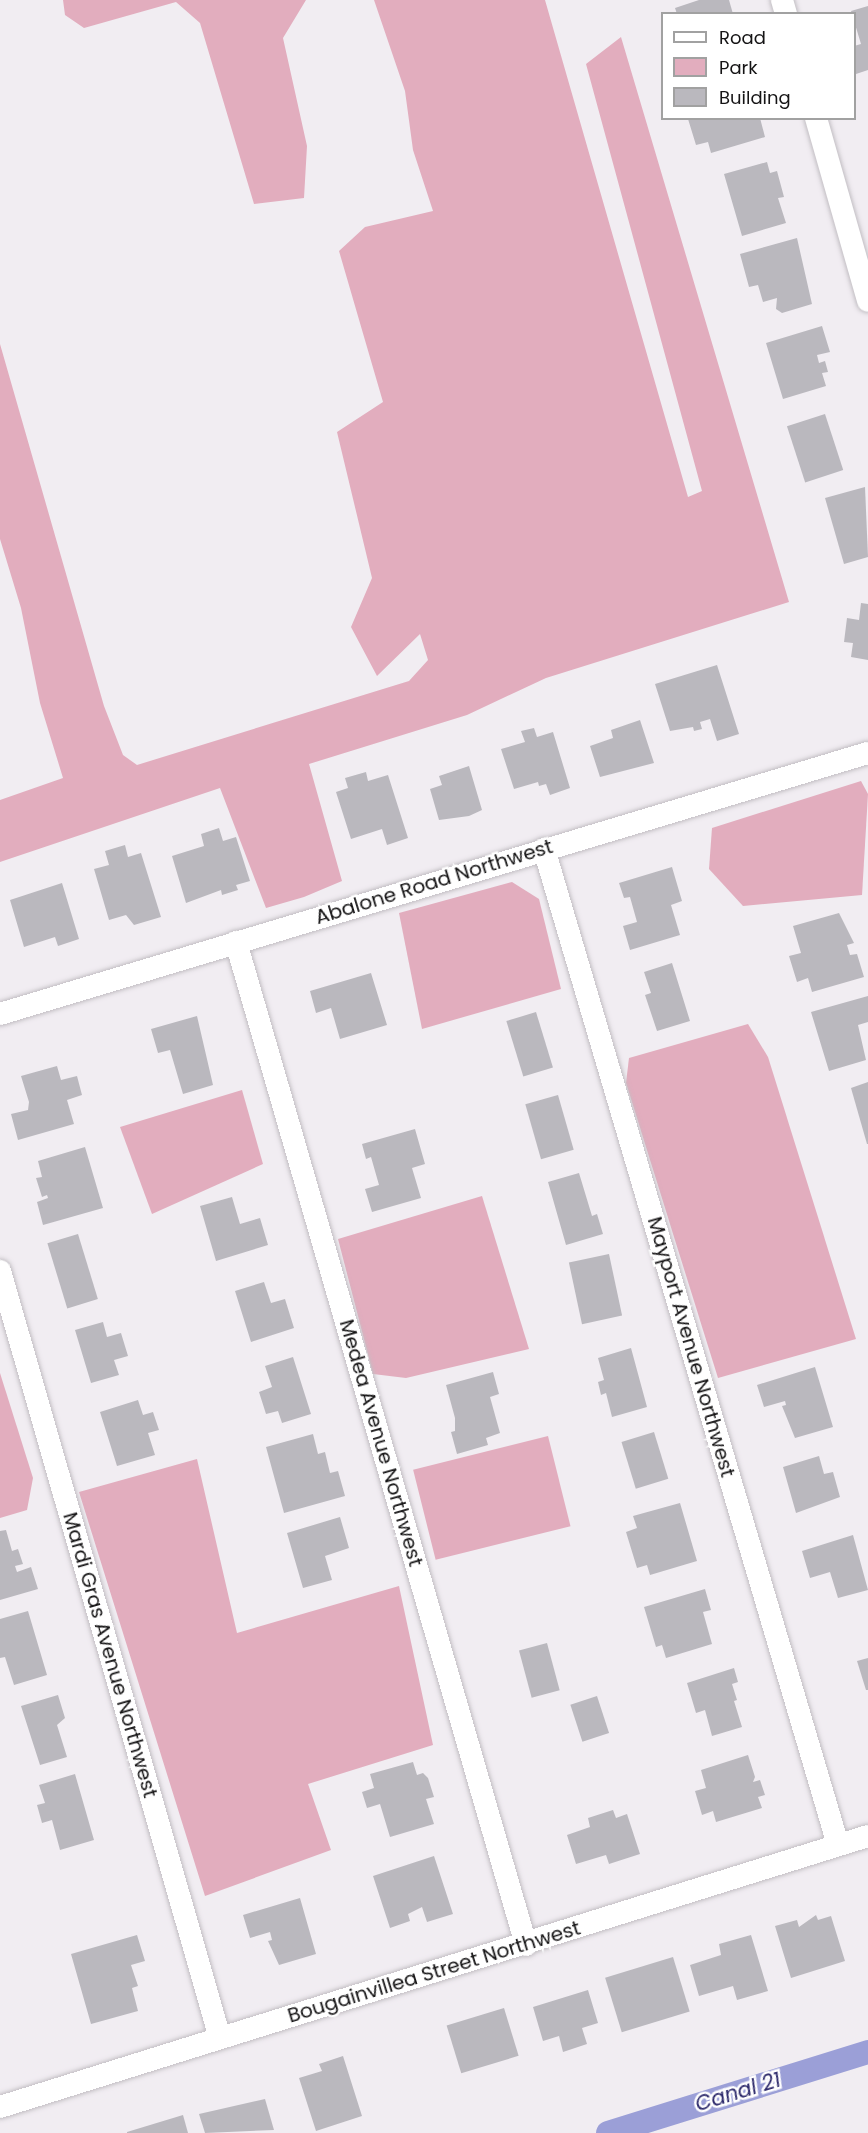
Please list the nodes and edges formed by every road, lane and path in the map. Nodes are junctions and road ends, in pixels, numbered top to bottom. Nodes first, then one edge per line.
1 (817, 120) edge
2 (861, 250) edge
3 (868, 301) edge
4 (868, 753) edge
5 (544, 849) junction
6 (236, 942) junction
7 (0, 1014) edge
8 (0, 1271) edge
9 (868, 1836) edge
10 (838, 1845) junction
11 (526, 1945) junction
12 (220, 2038) junction
13 (0, 2107) edge

1 - 2 street
2 - 3 street
4 - 5 street, Abalone Road Northwest
5 - 6 street, Abalone Road Northwest
5 - 10 street, Mayport Avenue Northwest
6 - 7 street, Abalone Road Northwest
6 - 11 street, Medea Avenue Northwest
8 - 12 street, Mardi Gras Avenue Northwest
9 - 10 street, Bougainvillea Street Northwest
10 - 11 street, Bougainvillea Street Northwest
11 - 12 street, Bougainvillea Street Northwest
12 - 13 street, Bougainvillea Street Northwest

